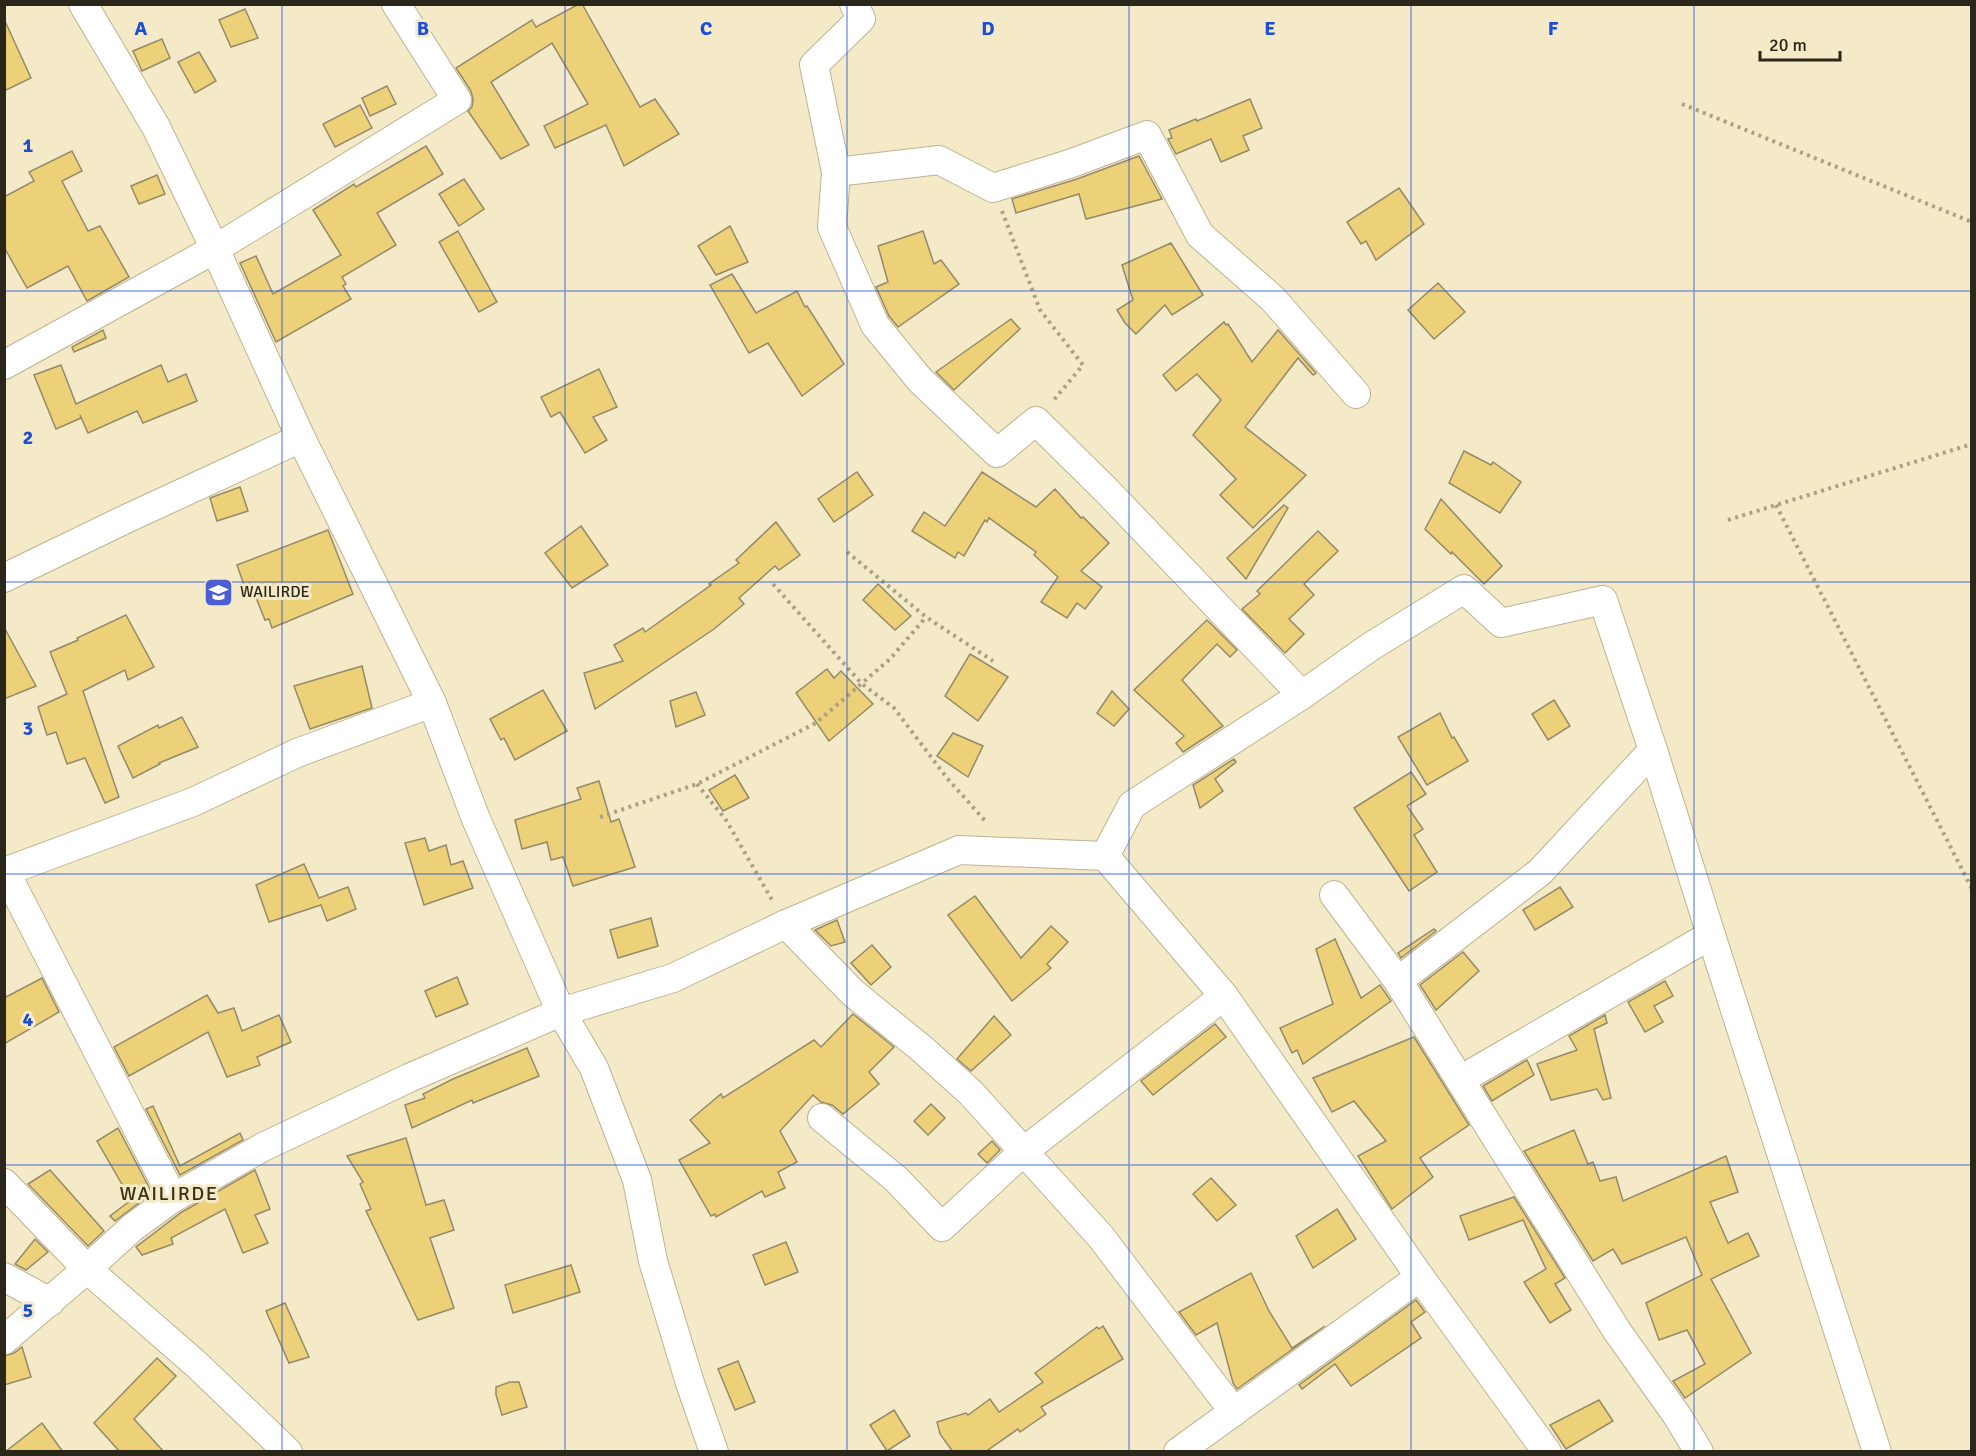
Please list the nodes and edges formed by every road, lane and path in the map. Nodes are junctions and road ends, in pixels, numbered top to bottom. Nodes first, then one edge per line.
1 (83, 4) edge
2 (396, 4) edge
3 (854, 4) edge
4 (1682, 104) dead end
5 (836, 172) junction
6 (993, 188) junction
7 (1971, 222) edge
8 (215, 249) junction
9 (4, 365) edge
10 (1356, 394) dead end
11 (1036, 421) junction
12 (301, 438) junction
13 (1971, 444) edge
14 (1776, 505) junction
15 (1728, 520) dead end
16 (847, 552) dead end
17 (4, 579) edge
18 (773, 584) dead end
19 (926, 617) junction
20 (993, 661) dead end
21 (862, 684) junction
22 (1302, 695) junction
23 (432, 703) junction
24 (1653, 750) junction
25 (697, 784) junction
26 (600, 817) dead end
27 (1014, 852) junction
28 (1105, 856) junction
29 (5, 871) edge
30 (1971, 889) edge
31 (1334, 895) dead end
32 (786, 924) junction
33 (1711, 935) junction
34 (1398, 981) junction
35 (1224, 996) junction
36 (561, 1012) junction
37 (1460, 1080) junction
38 (822, 1118) dead end
39 (1024, 1151) junction
40 (4, 1183) edge
41 (172, 1198) junction
42 (87, 1269) junction
43 (4, 1277) edge
44 (1420, 1277) junction
45 (50, 1302) junction
46 (4, 1340) edge
47 (1234, 1412) junction
48 (288, 1452) edge
49 (714, 1452) edge
50 (1178, 1452) edge
51 (1547, 1452) edge
52 (1699, 1452) edge
53 (1877, 1452) edge

1 - 8 street
2 - 8 street
3 - 5 street
4 - 7 path
5 - 6 street
5 - 11 street
6 - 10 street
6 - 11 path
8 - 9 street
8 - 12 street
11 - 22 street
12 - 17 street
12 - 23 street
13 - 14 path
14 - 15 path
14 - 30 path
16 - 19 path
18 - 21 path
19 - 20 path
19 - 21 path
21 - 25 path
21 - 27 path
22 - 24 street
22 - 28 street
23 - 29 street
23 - 36 street
24 - 33 street
24 - 34 street
25 - 26 path
25 - 32 path
27 - 28 street
27 - 32 street
28 - 35 street
29 - 41 street
31 - 34 street
32 - 36 street
32 - 39 street
33 - 37 street
33 - 53 street
34 - 37 street
35 - 39 street
35 - 44 street
36 - 41 street
36 - 49 street
37 - 52 street
38 - 39 street
39 - 47 street
40 - 42 street
41 - 42 street
42 - 45 street
42 - 48 street
43 - 45 street
44 - 47 street
44 - 51 street
45 - 46 street
47 - 50 street

